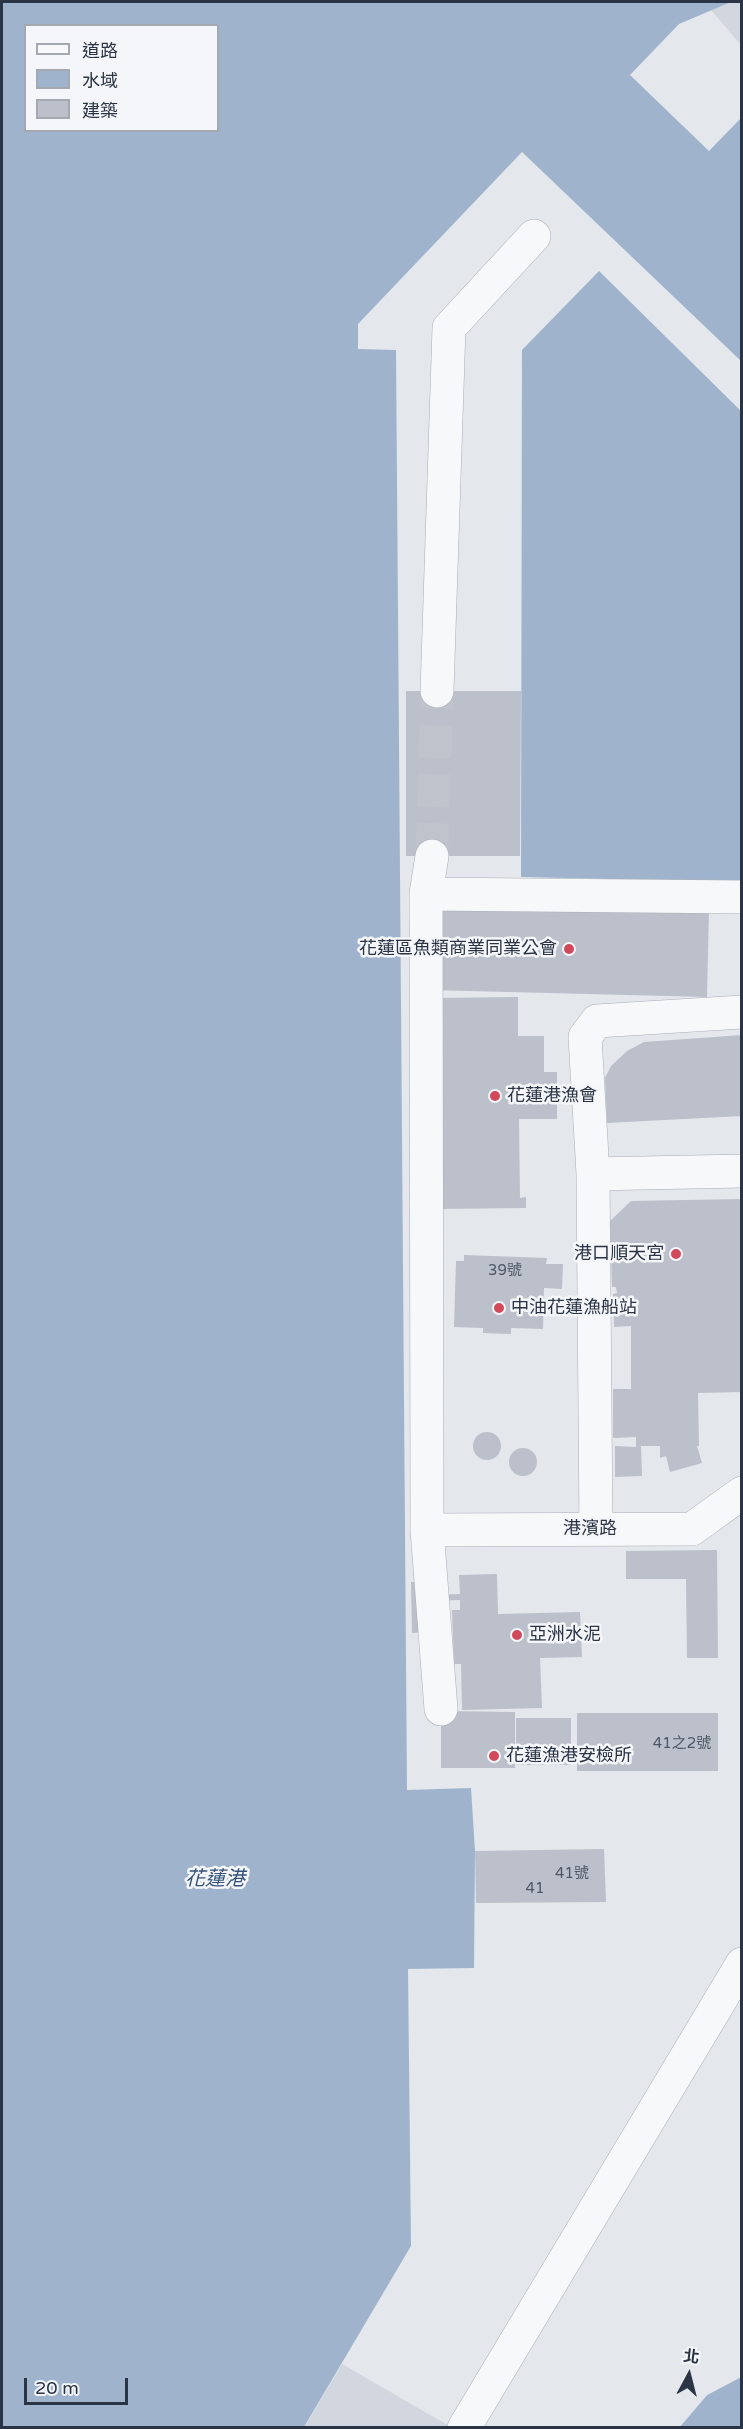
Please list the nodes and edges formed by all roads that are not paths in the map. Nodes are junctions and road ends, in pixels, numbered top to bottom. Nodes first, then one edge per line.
1 (534, 236) dead end
2 (437, 690) tunnel mouth
3 (432, 856) tunnel mouth
4 (426, 894) junction
5 (741, 897) edge
6 (741, 1012) edge
7 (741, 1170) edge
8 (592, 1174) junction
9 (741, 1493) edge
10 (596, 1529) junction
11 (427, 1530) junction
12 (441, 1709) dead end
13 (741, 1964) edge
14 (464, 2427) edge

1 - 2 street
3 - 4 street
4 - 5 street
4 - 11 street
6 - 8 street
7 - 8 street
8 - 10 street
9 - 10 street, 港濱路
10 - 11 street, 港濱路
11 - 12 street
13 - 14 street

